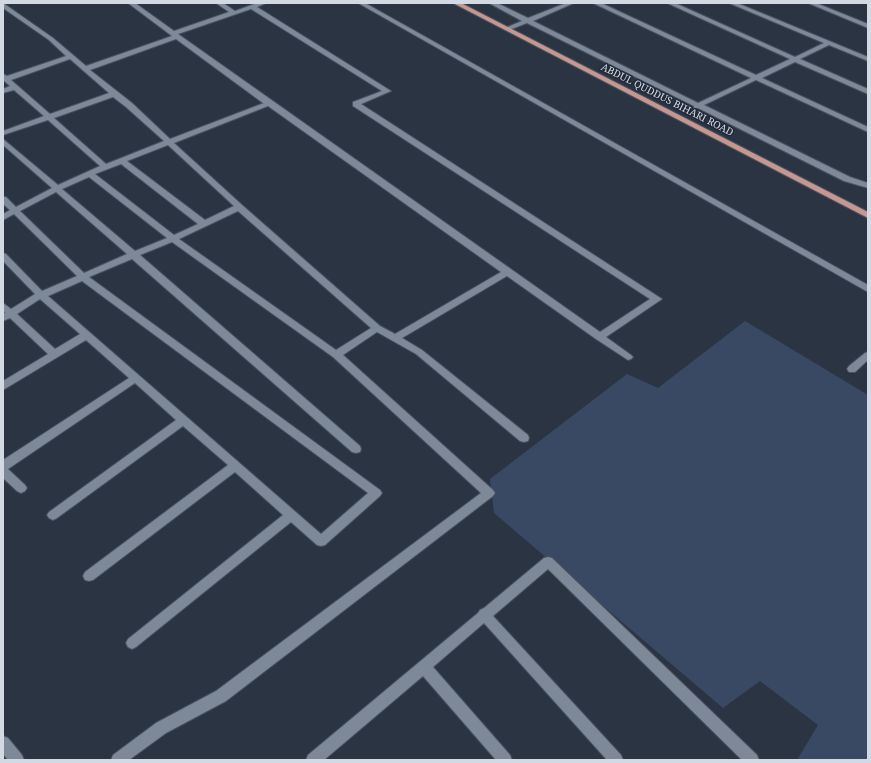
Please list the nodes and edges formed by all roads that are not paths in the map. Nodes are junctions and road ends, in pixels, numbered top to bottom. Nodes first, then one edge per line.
1 (131, 3) edge
2 (219, 3) edge
3 (263, 3) edge
4 (361, 3) edge
5 (456, 3) edge
6 (492, 3) edge
7 (571, 3) edge
8 (596, 3) edge
9 (670, 3) edge
10 (732, 3) edge
11 (811, 3) edge
12 (3, 5) edge
13 (252, 7) junction
14 (234, 13) junction
15 (528, 20) junction
16 (868, 26) edge
17 (508, 29) junction
18 (174, 35) junction
19 (829, 43) junction
20 (71, 56) junction
21 (867, 56) edge
22 (796, 60) junction
23 (85, 69) junction
24 (4, 77) edge
25 (757, 78) junction
26 (15, 87) junction
27 (3, 91) edge
28 (868, 92) edge
29 (114, 94) junction
30 (269, 104) junction
31 (697, 106) junction
32 (49, 117) junction
33 (868, 130) edge
34 (3, 133) edge
35 (3, 141) edge
36 (170, 142) junction
37 (122, 161) junction
38 (105, 167) junction
39 (90, 174) junction
40 (868, 186) edge
41 (57, 188) junction
42 (3, 200) edge
43 (240, 207) junction
44 (14, 211) junction
45 (868, 215) edge
46 (3, 217) edge
47 (204, 224) junction
48 (173, 239) junction
49 (134, 255) junction
50 (3, 256) edge
51 (507, 272) junction
52 (83, 277) junction
53 (868, 289) edge
54 (41, 295) junction
55 (3, 306) edge
56 (7, 316) edge
57 (377, 328) junction
58 (86, 335) junction
59 (599, 337) junction
60 (395, 338) junction
61 (54, 354) junction
62 (336, 355) junction
63 (868, 355) edge
64 (628, 357) dead end
65 (852, 369) dead end
66 (136, 378) junction
67 (3, 386) edge
68 (184, 420) junction
69 (524, 438) dead end
70 (356, 449) dead end
71 (3, 466) edge
72 (235, 466) junction
73 (3, 471) edge
74 (21, 488) dead end
75 (53, 515) dead end
76 (291, 515) junction
77 (89, 576) dead end
78 (484, 614) junction
79 (132, 643) dead end
80 (423, 666) junction
81 (3, 743) edge
82 (17, 760) edge
83 (118, 760) edge
84 (313, 760) edge
85 (505, 760) edge
86 (616, 760) edge
87 (752, 760) edge

1 - 18 street
2 - 14 street
3 - 13 street
4 - 53 street
5 - 17 main road, ABDUL QUDDUS BIHARI ROAD
6 - 15 street
7 - 15 street
8 - 25 street
9 - 22 street
10 - 19 street
11 - 16 street
12 - 20 street
13 - 14 street
13 - 59 street
14 - 18 street
15 - 17 street
15 - 31 street
17 - 45 main road, ABDUL QUDDUS BIHARI ROAD
18 - 23 street
18 - 30 street
19 - 21 street
19 - 22 street
20 - 23 street
20 - 24 street
22 - 25 street
22 - 28 street
23 - 29 street
24 - 26 street
25 - 31 street
25 - 33 street
26 - 27 street
26 - 32 street
29 - 32 street
29 - 36 street
30 - 36 street
30 - 51 street
31 - 40 street
32 - 34 street
32 - 38 street
35 - 41 street
36 - 37 street
36 - 43 street
37 - 38 street
37 - 47 street
38 - 39 street
39 - 41 street
39 - 48 street
41 - 44 street
41 - 49 street
42 - 44 street
43 - 47 street
43 - 57 street
44 - 46 street
44 - 52 street
47 - 48 street
48 - 49 street
48 - 62 street
49 - 52 street
49 - 70 street
50 - 54 street
51 - 59 street
51 - 60 street
52 - 54 street
52 - 76 street
54 - 56 street
54 - 58 street
55 - 56 street
56 - 61 street
57 - 60 street
57 - 62 street
58 - 61 street
58 - 66 street
59 - 64 street
60 - 69 street
61 - 67 street
62 - 83 street
63 - 65 street
66 - 68 street
66 - 71 street
68 - 72 street
68 - 75 street
72 - 76 street
72 - 77 street
73 - 74 street
76 - 79 street
78 - 80 street
78 - 86 street
78 - 87 street
80 - 84 street
80 - 85 street
81 - 82 street

